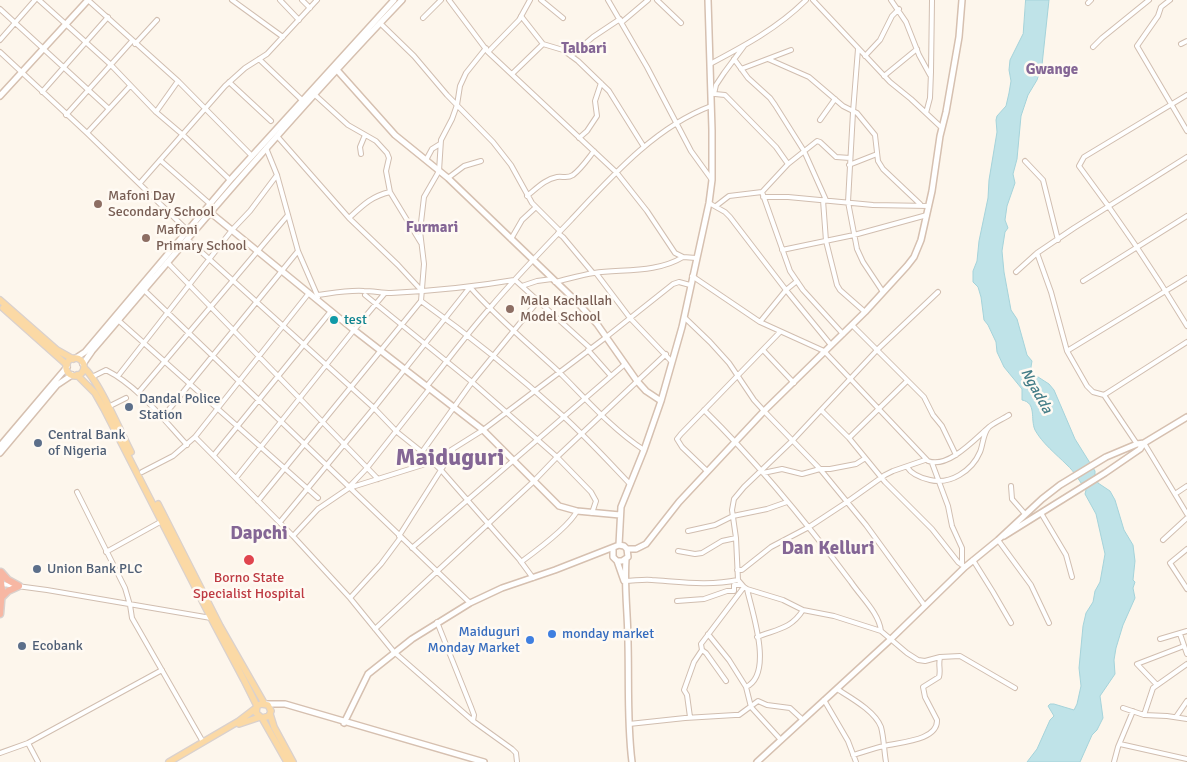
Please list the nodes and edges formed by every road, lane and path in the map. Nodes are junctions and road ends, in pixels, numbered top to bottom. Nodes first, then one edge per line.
1 (37, 0) edge
2 (88, 0) edge
3 (232, 0) edge
4 (280, 0) edge
5 (302, 0) edge
6 (317, 0) edge
7 (394, 0) edge
8 (402, 0) edge
9 (441, 0) edge
10 (448, 0) edge
11 (530, 0) edge
12 (541, 0) edge
13 (608, 0) edge
14 (648, 0) edge
15 (656, 0) edge
16 (708, 0) edge
17 (806, 0) edge
18 (813, 0) edge
19 (891, 0) edge
20 (932, 0) edge
21 (962, 0) edge
22 (1149, 0) edge
23 (1170, 0) edge
24 (310, 8) junction
25 (0, 9) edge
26 (898, 9) junction
27 (521, 16) junction
28 (108, 17) junction
29 (423, 18) dead end
30 (562, 18) dead end
31 (157, 20) dead end
32 (299, 20) junction
33 (621, 21) junction
34 (15, 22) junction
35 (380, 23) junction
36 (681, 23) dead end
37 (65, 25) junction
38 (283, 37) junction
39 (0, 40) edge
40 (1187, 41) edge
41 (134, 42) junction
42 (86, 44) junction
43 (544, 44) junction
44 (746, 44) junction
45 (1180, 44) dead end
46 (1094, 47) dead end
47 (44, 48) junction
48 (858, 49) junction
49 (917, 49) junction
50 (487, 50) junction
51 (791, 50) dead end
52 (0, 52) edge
53 (571, 56) junction
54 (865, 56) junction
55 (259, 59) junction
56 (734, 59) junction
57 (768, 59) junction
58 (110, 64) junction
59 (710, 64) junction
60 (64, 66) junction
61 (741, 68) junction
62 (337, 70) junction
63 (21, 74) junction
64 (512, 74) junction
65 (884, 76) junction
66 (931, 77) junction
67 (178, 81) junction
68 (229, 82) junction
69 (601, 83) junction
70 (130, 86) junction
71 (88, 90) junction
72 (42, 92) junction
73 (314, 94) junction
74 (713, 94) junction
75 (1187, 95) edge
76 (0, 96) edge
77 (835, 99) junction
78 (304, 102) junction
79 (1171, 104) junction
80 (457, 105) junction
81 (712, 106) junction
82 (205, 108) junction
83 (109, 109) junction
84 (156, 112) junction
85 (852, 112) junction
86 (926, 113) junction
87 (66, 115) junction
88 (820, 120) dead end
89 (271, 121) dead end
90 (676, 123) junction
91 (942, 128) junction
92 (1187, 132) edge
93 (88, 133) junction
94 (183, 135) junction
95 (365, 135) junction
96 (277, 136) junction
97 (579, 138) junction
98 (440, 144) junction
99 (644, 147) junction
100 (266, 148) junction
101 (594, 151) junction
102 (804, 151) junction
103 (361, 154) dead end
104 (877, 154) junction
105 (252, 156) junction
106 (1187, 157) edge
107 (850, 158) junction
108 (160, 160) junction
109 (426, 160) junction
110 (481, 161) dead end
111 (1025, 162) dead end
112 (788, 164) junction
113 (849, 165) junction
114 (440, 171) junction
115 (617, 173) junction
116 (277, 175) junction
117 (448, 178) junction
118 (230, 180) junction
119 (712, 180) junction
120 (140, 183) junction
121 (390, 192) junction
122 (762, 192) junction
123 (527, 196) junction
124 (763, 198) junction
125 (824, 200) junction
126 (848, 202) junction
127 (709, 203) junction
128 (920, 204) junction
129 (716, 206) junction
130 (929, 206) junction
131 (1109, 206) junction
132 (209, 208) junction
133 (536, 208) junction
134 (288, 215) junction
135 (927, 215) junction
136 (1187, 216) edge
137 (350, 218) junction
138 (187, 230) junction
139 (232, 230) junction
140 (559, 232) junction
141 (854, 235) junction
142 (186, 239) junction
143 (511, 239) junction
144 (1058, 240) junction
145 (826, 241) junction
146 (422, 245) junction
147 (1136, 246) junction
148 (782, 250) junction
149 (257, 251) junction
150 (298, 251) junction
151 (1038, 253) junction
152 (683, 258) junction
153 (696, 258) junction
154 (209, 260) junction
155 (533, 260) junction
156 (167, 262) junction
157 (282, 272) junction
158 (1016, 272) dead end
159 (594, 273) junction
160 (692, 276) junction
161 (1187, 278) edge
162 (514, 280) junction
163 (554, 280) junction
164 (1083, 280) dead end
165 (232, 281) junction
166 (797, 281) junction
167 (189, 285) junction
168 (690, 285) junction
169 (522, 286) junction
170 (470, 287) junction
171 (143, 290) junction
172 (786, 290) junction
173 (422, 291) junction
174 (1166, 291) junction
175 (883, 292) junction
176 (938, 292) dead end
177 (309, 293) junction
178 (386, 293) junction
179 (365, 295) dead end
180 (318, 297) junction
181 (0, 300) edge
182 (421, 301) junction
183 (538, 301) junction
184 (256, 303) junction
185 (0, 305) edge
186 (376, 305) junction
187 (210, 307) junction
188 (489, 309) junction
189 (331, 311) junction
190 (865, 312) junction
191 (167, 313) junction
192 (684, 317) junction
193 (630, 318) junction
194 (446, 319) junction
195 (118, 320) junction
196 (760, 322) junction
197 (401, 324) junction
198 (852, 324) junction
199 (1187, 326) edge
200 (28, 327) junction
201 (282, 327) junction
202 (234, 330) junction
203 (354, 330) junction
204 (514, 330) junction
205 (780, 332) junction
206 (188, 333) junction
207 (843, 334) junction
208 (467, 335) junction
209 (605, 338) junction
210 (1187, 342) edge
211 (144, 343) junction
212 (425, 344) junction
213 (831, 345) junction
214 (303, 346) junction
215 (589, 349) junction
216 (878, 349) junction
217 (380, 350) junction
218 (763, 350) junction
219 (1067, 351) junction
220 (824, 352) junction
221 (666, 354) junction
222 (212, 356) junction
223 (492, 356) junction
224 (259, 357) junction
225 (74, 358) junction
226 (164, 362) junction
227 (446, 362) junction
228 (672, 362) junction
229 (625, 364) junction
230 (67, 366) junction
231 (84, 366) junction
232 (326, 366) junction
233 (406, 369) junction
234 (558, 372) junction
235 (74, 375) junction
236 (118, 376) junction
237 (278, 376) junction
238 (611, 376) junction
239 (738, 376) junction
240 (92, 378) junction
241 (850, 379) junction
242 (637, 380) junction
243 (239, 381) junction
244 (472, 382) junction
245 (907, 382) junction
246 (794, 383) junction
247 (190, 384) junction
248 (350, 387) junction
249 (428, 387) junction
250 (534, 391) junction
251 (138, 393) junction
252 (1104, 395) junction
253 (126, 398) dead end
254 (300, 398) junction
255 (584, 399) junction
256 (258, 401) junction
257 (661, 401) junction
258 (108, 407) junction
259 (374, 408) junction
260 (454, 408) junction
261 (217, 409) junction
262 (704, 410) junction
263 (821, 410) junction
264 (878, 410) junction
265 (764, 411) junction
266 (507, 413) junction
267 (601, 415) junction
268 (1009, 415) dead end
269 (564, 417) junction
270 (1187, 417) edge
271 (162, 418) junction
272 (280, 422) junction
273 (322, 422) junction
274 (237, 427) junction
275 (989, 427) junction
276 (483, 430) junction
277 (397, 432) junction
278 (582, 434) junction
279 (195, 436) junction
280 (849, 438) junction
281 (537, 439) junction
282 (793, 440) junction
283 (736, 441) junction
284 (1144, 443) junction
285 (303, 444) junction
286 (1137, 444) junction
287 (187, 445) junction
288 (344, 445) junction
289 (0, 446) edge
290 (260, 448) junction
291 (455, 449) junction
292 (644, 450) junction
293 (422, 452) junction
294 (0, 453) edge
295 (214, 455) junction
296 (956, 455) junction
297 (557, 457) junction
298 (864, 458) junction
299 (512, 460) junction
300 (925, 460) junction
301 (432, 462) junction
302 (932, 463) junction
303 (326, 467) junction
304 (907, 467) junction
305 (367, 468) junction
306 (284, 469) junction
307 (820, 469) junction
308 (442, 470) junction
309 (707, 471) junction
310 (142, 472) junction
311 (762, 472) junction
312 (236, 478) junction
313 (882, 478) junction
314 (378, 479) junction
315 (533, 482) junction
316 (939, 482) junction
317 (630, 484) junction
318 (1011, 486) dead end
319 (1187, 486) edge
320 (349, 488) junction
321 (308, 490) junction
322 (77, 492) dead end
323 (1175, 494) junction
324 (318, 498) dead end
325 (468, 499) junction
326 (258, 501) junction
327 (787, 502) junction
328 (847, 502) junction
329 (577, 512) junction
330 (592, 513) junction
331 (1041, 513) junction
332 (1025, 514) junction
333 (1187, 514) edge
334 (620, 515) junction
335 (733, 516) junction
336 (1187, 518) edge
337 (162, 521) junction
338 (280, 522) junction
339 (488, 523) junction
340 (809, 527) junction
341 (688, 531) dead end
342 (293, 536) junction
343 (400, 536) junction
344 (736, 538) junction
345 (998, 540) junction
346 (1164, 540) dead end
347 (619, 545) junction
348 (412, 548) junction
349 (613, 548) junction
350 (627, 549) junction
351 (1187, 549) edge
352 (678, 551) dead end
353 (106, 552) junction
354 (626, 559) junction
355 (973, 560) junction
356 (617, 561) junction
357 (521, 562) junction
358 (963, 566) junction
359 (437, 570) junction
360 (737, 570) junction
361 (0, 573) edge
362 (1072, 577) dead end
363 (533, 578) junction
364 (738, 580) junction
365 (625, 583) junction
366 (2, 584) junction
367 (19, 586) junction
368 (744, 587) junction
369 (1187, 589) edge
370 (2, 597) junction
371 (350, 598) junction
372 (677, 601) dead end
373 (470, 603) junction
374 (130, 605) junction
375 (925, 606) junction
376 (804, 610) junction
377 (0, 614) edge
378 (211, 618) junction
379 (437, 622) junction
380 (1011, 623) dead end
381 (1049, 623) dead end
382 (375, 629) junction
383 (881, 631) junction
384 (1187, 631) edge
385 (708, 634) junction
386 (1180, 634) junction
387 (757, 636) junction
388 (891, 639) junction
389 (1160, 639) dead end
390 (1184, 646) junction
391 (702, 650) junction
392 (394, 652) junction
393 (1187, 654) edge
394 (940, 657) junction
395 (1187, 664) edge
396 (162, 670) junction
397 (726, 681) dead end
398 (1157, 685) junction
399 (746, 687) junction
400 (1015, 688) dead end
401 (837, 689) junction
402 (824, 700) junction
403 (1187, 701) edge
404 (265, 704) junction
405 (285, 704) junction
406 (257, 707) junction
407 (751, 707) junction
408 (1123, 708) dead end
409 (1133, 711) junction
410 (270, 712) junction
411 (1144, 715) junction
412 (690, 717) junction
413 (1176, 717) junction
414 (261, 718) junction
415 (1187, 719) edge
416 (803, 720) junction
417 (473, 721) junction
418 (344, 723) junction
419 (629, 724) junction
420 (781, 740) junction
421 (203, 742) junction
422 (28, 743) junction
423 (1120, 744) junction
424 (884, 746) junction
425 (0, 753) edge
426 (853, 755) junction
427 (1187, 759) edge
428 (632, 761) edge
429 (38, 762) edge
430 (169, 762) edge
431 (175, 762) edge
432 (287, 762) edge
433 (293, 762) edge
434 (483, 762) edge
435 (517, 762) edge
436 (757, 762) edge
437 (856, 762) edge
438 (886, 762) edge
439 (1114, 762) edge

1 - 34 street
1 - 37 street
2 - 28 street
2 - 37 main road
3 - 38 street
4 - 32 street
5 - 24 street
6 - 24 street
7 - 78 main road
8 - 35 main road
9 - 29 street
10 - 50 street
11 - 27 street
12 - 30 street
13 - 33 street
14 - 33 street
15 - 36 street
16 - 59 main road
17 - 44 street
18 - 48 street
19 - 26 street
20 - 66 street
21 - 91 main road
22 - 46 street
23 - 79 street
24 - 32 street
25 - 34 street
26 - 49 street
26 - 54 street
27 - 43 street
27 - 50 street
28 - 41 street
28 - 42 street
31 - 41 street
32 - 38 street
33 - 53 street
33 - 90 street
34 - 39 street
34 - 47 street
35 - 62 main road
35 - 80 street
37 - 42 street
37 - 47 main road
38 - 55 street
40 - 45 street
41 - 58 street
41 - 67 street
42 - 58 street
42 - 60 street
43 - 53 street
43 - 64 street
44 - 56 street
44 - 59 street
47 - 60 street
47 - 63 main road
48 - 54 street
48 - 85 street
49 - 65 street
49 - 66 street
50 - 64 street
50 - 80 street
51 - 57 street
52 - 63 street
53 - 69 street
54 - 65 street
55 - 68 street
55 - 78 street
56 - 61 street
56 - 74 street
57 - 61 street
57 - 77 street
58 - 70 street
58 - 71 street
59 - 74 main road
60 - 71 street
60 - 72 street
61 - 102 street
62 - 73 main road
62 - 109 main road
63 - 72 street
63 - 76 main road
64 - 97 street
65 - 86 street
66 - 86 street
67 - 82 street
67 - 84 street
68 - 82 street
68 - 89 street
69 - 97 street
69 - 99 street
70 - 83 street
70 - 84 street
71 - 83 street
71 - 87 street
72 - 87 street
73 - 78 main road
73 - 95 street
74 - 81 main road
74 - 112 street
75 - 79 street
77 - 85 street
77 - 88 street
78 - 96 main road
78 - 105 main road
79 - 92 street
79 - 131 street
80 - 98 street
80 - 123 street
81 - 90 street
81 - 119 main road
82 - 94 street
82 - 105 street
83 - 93 street
84 - 94 street
85 - 104 street
85 - 107 street
86 - 91 street
87 - 93 street
90 - 99 street
90 - 119 street
91 - 130 main road
93 - 120 street
94 - 108 street
94 - 118 street
95 - 103 street
95 - 121 street
96 - 100 main road
96 - 137 street
97 - 101 street
98 - 109 street
98 - 114 street
99 - 115 street
100 - 116 street
100 - 132 main road
101 - 115 street
101 - 123 street
102 - 107 street
102 - 112 street
102 - 125 street
104 - 113 street
104 - 128 street
105 - 118 main road
106 - 131 street
107 - 113 street
108 - 120 street
108 - 132 street
109 - 114 main road
110 - 117 street
111 - 144 street
112 - 122 street
113 - 126 street
114 - 117 main road
114 - 146 street
115 - 140 street
115 - 152 street
116 - 134 street
116 - 139 street
117 - 143 main road
118 - 132 main road
119 - 127 main road
120 - 138 street
121 - 137 street
121 - 146 street
122 - 124 street
122 - 129 street
123 - 133 street
124 - 125 street
124 - 148 street
125 - 126 street
125 - 145 street
126 - 128 street
126 - 141 street
127 - 129 street
127 - 153 main road
128 - 130 street
129 - 172 street
130 - 135 main road
131 - 144 street
131 - 147 street
132 - 138 main road
132 - 139 main road
132 - 142 main road
133 - 140 street
133 - 143 street
134 - 149 street
134 - 150 street
135 - 141 street
135 - 175 main road
136 - 147 street
137 - 173 street
138 - 225 main road
139 - 149 main road
139 - 154 street
140 - 155 street
140 - 159 street
141 - 145 street
141 - 175 street
142 - 154 street
142 - 156 main road
143 - 155 main road
144 - 151 street
145 - 148 street
145 - 190 street
146 - 173 street
147 - 164 street
147 - 174 street
148 - 166 street
149 - 157 main road
149 - 165 street
150 - 157 street
150 - 180 street
151 - 158 street
151 - 219 street
152 - 153 street
152 - 159 street
153 - 160 main road
154 - 165 street
154 - 167 street
155 - 162 street
155 - 163 main road
156 - 167 street
156 - 171 main road
157 - 177 main road
157 - 184 street
159 - 163 street
159 - 193 street
160 - 168 main road
160 - 196 street
161 - 174 street
162 - 169 street
162 - 170 street
162 - 188 street
163 - 169 street
163 - 209 main road
165 - 184 street
165 - 187 street
166 - 172 street
166 - 207 street
167 - 187 street
167 - 191 street
168 - 192 main road
168 - 193 street
169 - 183 street
170 - 173 street
170 - 188 street
170 - 194 street
171 - 191 street
171 - 195 main road
172 - 196 street
172 - 213 street
173 - 178 street
173 - 182 street
174 - 199 street
174 - 219 street
175 - 190 main road
176 - 216 street
177 - 180 main road
177 - 201 street
178 - 180 street
178 - 186 street
179 - 186 street
180 - 189 main road
181 - 200 main road
182 - 194 street
182 - 197 street
183 - 204 street
183 - 215 street
184 - 201 street
184 - 202 street
185 - 200 main road
186 - 197 street
186 - 203 street
187 - 202 street
187 - 206 street
188 - 204 street
188 - 208 street
189 - 203 main road
189 - 214 street
190 - 198 main road
191 - 206 street
191 - 211 street
192 - 228 main road
192 - 239 street
193 - 209 street
193 - 221 street
194 - 208 street
194 - 212 street
195 - 211 street
195 - 231 main road
196 - 205 street
197 - 212 street
197 - 217 street
198 - 207 main road
198 - 216 street
200 - 225 main road
200 - 230 main road
201 - 214 street
201 - 224 street
202 - 222 street
202 - 224 street
203 - 217 main road
203 - 232 street
204 - 223 street
204 - 234 street
205 - 218 street
205 - 220 street
206 - 222 street
206 - 226 street
207 - 213 main road
208 - 223 street
208 - 227 street
209 - 215 street
209 - 229 main road
210 - 252 street
211 - 226 street
211 - 236 street
212 - 227 street
212 - 233 street
213 - 220 main road
214 - 232 street
214 - 237 street
215 - 234 street
215 - 238 street
216 - 241 street
216 - 245 street
217 - 233 main road
217 - 248 street
218 - 239 street
218 - 246 street
219 - 252 street
220 - 241 street
220 - 246 main road
221 - 228 street
221 - 242 street
222 - 243 street
222 - 247 street
223 - 244 street
223 - 250 street
224 - 237 street
224 - 243 street
225 - 230 main road
225 - 231 main road
226 - 247 street
226 - 251 street
227 - 244 street
227 - 249 street
228 - 257 main road
229 - 238 street
229 - 242 main road
230 - 235 main road
230 - 289 main road
231 - 235 main road
231 - 240 main road
232 - 248 street
232 - 254 street
233 - 249 main road
233 - 259 street
234 - 250 street
234 - 255 street
235 - 294 main road
235 - 337 main road
236 - 240 street
236 - 251 street
237 - 254 street
237 - 256 street
238 - 255 street
239 - 262 street
239 - 265 street
240 - 258 main road
241 - 263 street
241 - 264 street
242 - 257 main road
242 - 267 street
243 - 256 street
243 - 261 street
244 - 260 street
244 - 266 street
245 - 264 street
245 - 296 street
246 - 265 main road
247 - 261 street
247 - 271 street
248 - 259 street
248 - 273 street
249 - 260 main road
249 - 277 street
250 - 266 street
250 - 269 street
251 - 271 street
252 - 286 street
253 - 258 street
254 - 272 street
254 - 273 street
255 - 267 street
255 - 269 street
256 - 272 street
256 - 274 street
257 - 292 main road
258 - 310 main road
259 - 277 street
259 - 288 street
260 - 276 main road
260 - 293 street
261 - 274 street
261 - 279 street
262 - 283 street
262 - 309 street
263 - 280 street
263 - 282 street
264 - 280 street
264 - 300 street
265 - 282 street
265 - 283 main road
266 - 276 street
266 - 281 street
267 - 278 street
267 - 292 street
268 - 275 street
269 - 278 street
269 - 281 street
270 - 284 main road
271 - 287 street
272 - 285 street
272 - 290 street
273 - 285 street
273 - 288 street
274 - 290 street
274 - 295 street
275 - 296 street
275 - 316 street
276 - 291 street
276 - 299 main road
277 - 293 street
277 - 305 street
278 - 297 street
278 - 317 street
279 - 287 street
279 - 295 street
280 - 298 street
281 - 297 street
281 - 299 street
282 - 307 street
282 - 311 street
283 - 309 main road
283 - 311 street
284 - 286 main road
284 - 323 street
284 - 331 main road
285 - 303 street
285 - 306 street
286 - 332 main road
287 - 310 street
288 - 303 street
288 - 305 street
290 - 306 street
290 - 312 street
291 - 301 street
291 - 308 street
292 - 317 main road
293 - 301 street
295 - 312 street
296 - 302 street
297 - 315 street
297 - 330 street
298 - 307 street
298 - 313 street
299 - 315 main road
299 - 325 street
300 - 302 street
300 - 304 street
301 - 308 street
301 - 314 street
302 - 316 street
303 - 320 street
303 - 321 street
304 - 313 street
304 - 316 street
305 - 314 street
305 - 320 street
306 - 321 street
306 - 326 street
307 - 311 street
307 - 328 street
308 - 325 street
308 - 343 street
309 - 350 main road
310 - 404 main road
311 - 327 street
311 - 335 street
312 - 326 street
313 - 328 street
313 - 358 street
314 - 320 street
315 - 329 main road
315 - 339 street
316 - 358 street
317 - 334 main road
318 - 332 street
319 - 323 street
320 - 342 street
320 - 343 street
321 - 324 street
321 - 338 street
322 - 353 street
323 - 333 street
325 - 339 street
325 - 348 street
326 - 338 street
327 - 335 street
327 - 340 street
328 - 340 street
328 - 375 street
329 - 330 main road
329 - 357 street
330 - 334 main road
331 - 345 main road
331 - 362 street
332 - 345 main road
334 - 347 main road
335 - 341 street
335 - 344 street
336 - 346 street
337 - 353 street
337 - 378 main road
338 - 342 street
339 - 357 street
339 - 359 street
340 - 360 street
340 - 383 street
342 - 371 street
343 - 348 street
343 - 371 street
344 - 352 street
344 - 360 street
345 - 355 main road
345 - 381 street
347 - 349 main road
347 - 350 main road
348 - 359 street
349 - 356 main road
349 - 363 main road
350 - 354 main road
351 - 369 street
353 - 374 street
354 - 356 main road
354 - 365 main road
355 - 358 main road
355 - 380 street
356 - 365 main road
357 - 363 street
358 - 375 main road
359 - 373 street
359 - 382 street
360 - 364 street
361 - 366 highway
361 - 367 highway
363 - 373 main road
364 - 365 street
364 - 368 street
365 - 419 main road
366 - 367 street
366 - 370 highway
367 - 370 highway
367 - 374 street
368 - 372 street
368 - 376 street
368 - 385 street
368 - 387 street
370 - 377 highway
371 - 382 street
373 - 379 main road
374 - 378 street
374 - 396 street
375 - 388 main road
376 - 383 street
376 - 387 street
378 - 406 main road
379 - 392 main road
379 - 417 street
382 - 392 street
383 - 388 street
384 - 386 street
385 - 391 street
385 - 399 street
386 - 389 street
386 - 390 street
387 - 399 street
388 - 394 street
388 - 401 main road
390 - 393 street
390 - 398 street
391 - 397 street
391 - 412 street
392 - 417 street
392 - 418 main road
394 - 400 street
394 - 424 street
395 - 398 street
396 - 421 street
396 - 422 street
398 - 411 street
399 - 407 street
401 - 402 main road
401 - 424 street
402 - 416 main road
402 - 426 street
403 - 413 street
404 - 405 main road
404 - 406 main road
404 - 410 main road
405 - 410 main road
405 - 418 main road
406 - 414 main road
406 - 421 main road
407 - 412 street
407 - 416 street
407 - 420 street
408 - 409 street
409 - 411 street
409 - 423 street
410 - 414 main road
410 - 433 main road
411 - 413 street
412 - 419 street
413 - 415 street
414 - 431 main road
414 - 432 main road
416 - 420 main road
417 - 435 street
418 - 434 main road
419 - 428 main road
420 - 436 main road
421 - 430 main road
422 - 425 street
422 - 429 street
423 - 427 street
423 - 439 street
424 - 426 street
424 - 438 street
426 - 437 street

